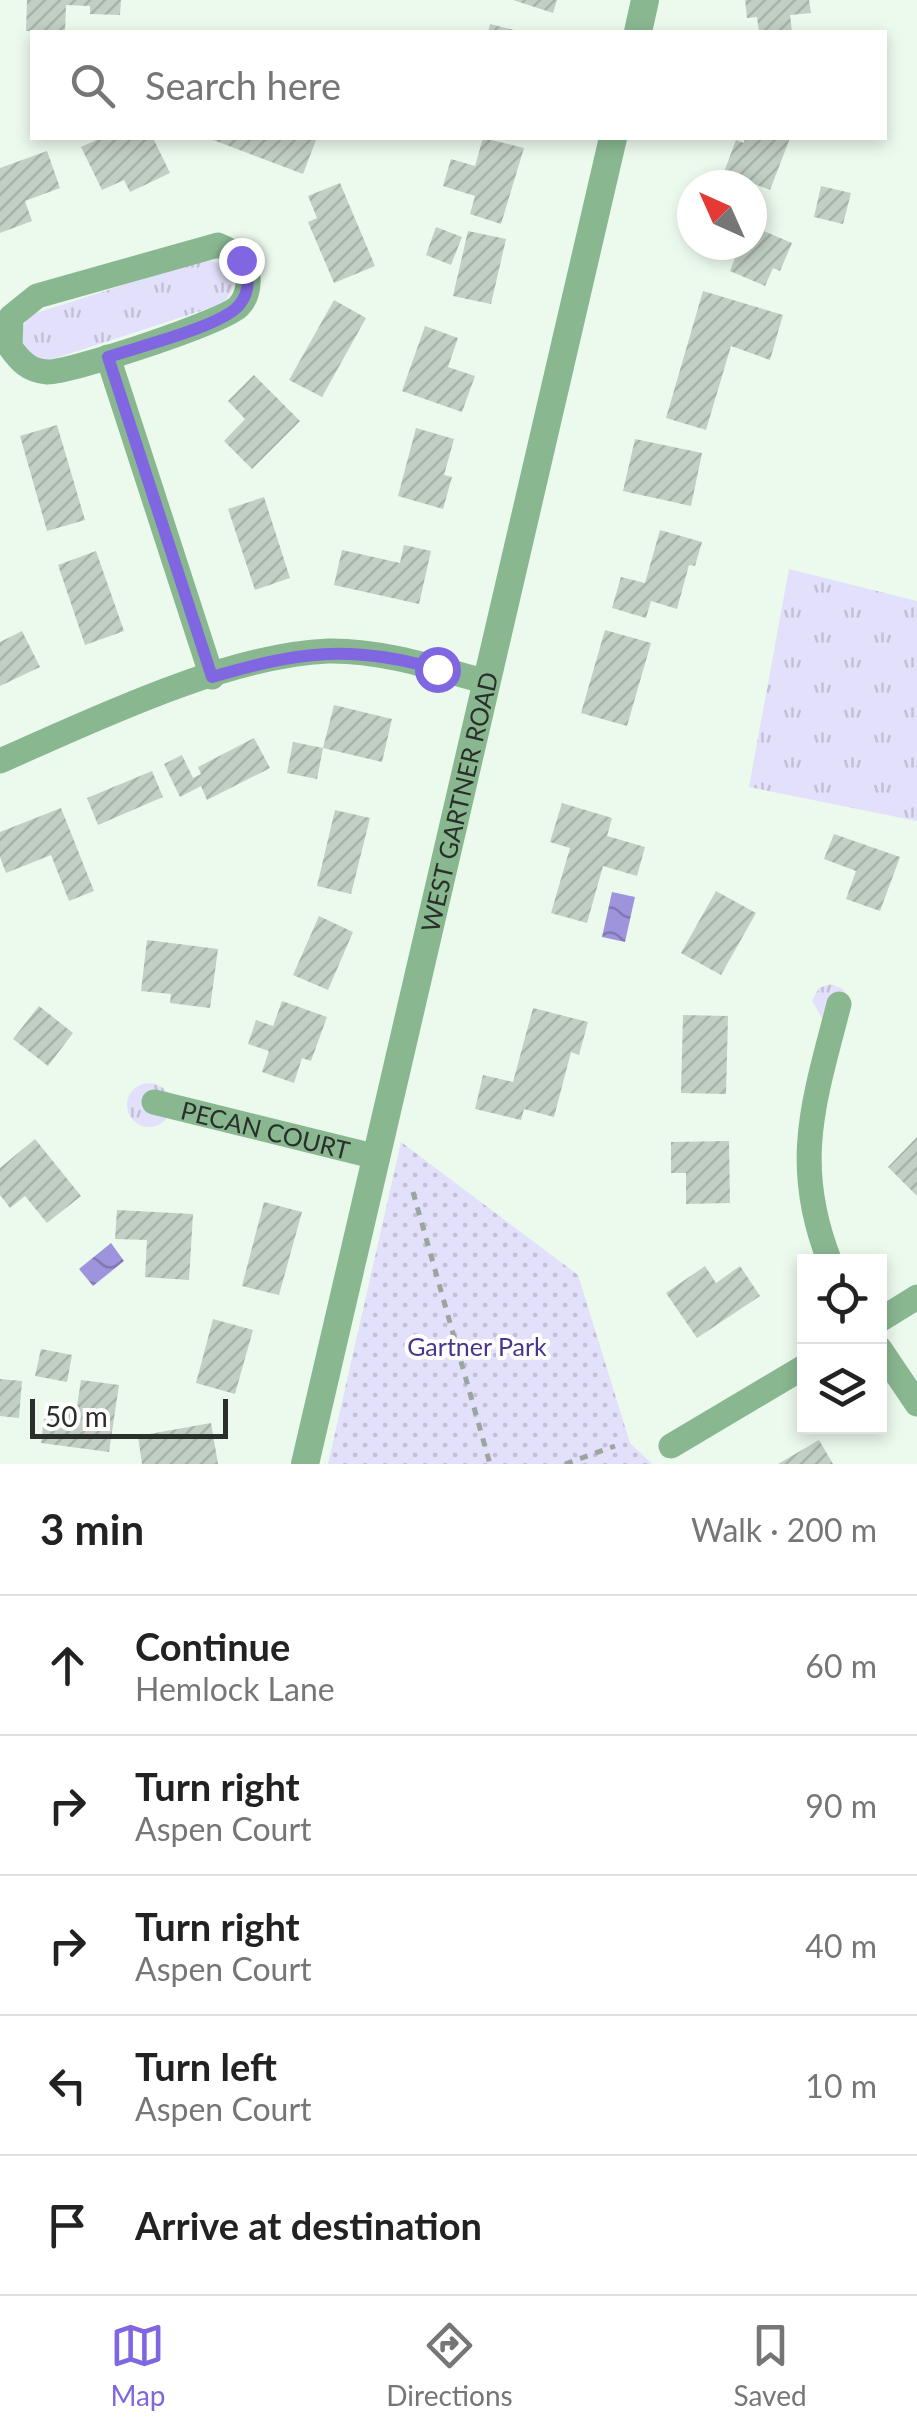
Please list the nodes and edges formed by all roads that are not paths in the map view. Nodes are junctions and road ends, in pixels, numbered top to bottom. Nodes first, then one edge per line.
1 (645, 0) edge
2 (638, 30) edge
3 (613, 140) edge
4 (108, 357) junction
5 (212, 677) junction
6 (487, 682) junction
7 (0, 760) edge
8 (839, 1004) dead end
9 (154, 1102) dead end
10 (377, 1157) junction
11 (827, 1254) edge
12 (917, 1297) edge
13 (887, 1316) edge
14 (887, 1359) edge
15 (797, 1370) edge
16 (917, 1404) edge
17 (671, 1446) dead end
18 (306, 1464) edge

1 - 2 street
3 - 6 street, WEST GARTNER ROAD
4 - 4 street
4 - 5 street
5 - 6 street
5 - 7 street
6 - 10 street, WEST GARTNER ROAD
8 - 11 street
9 - 10 street, PECAN COURT
10 - 18 street, WEST GARTNER ROAD
12 - 13 street
14 - 16 street
15 - 17 street

